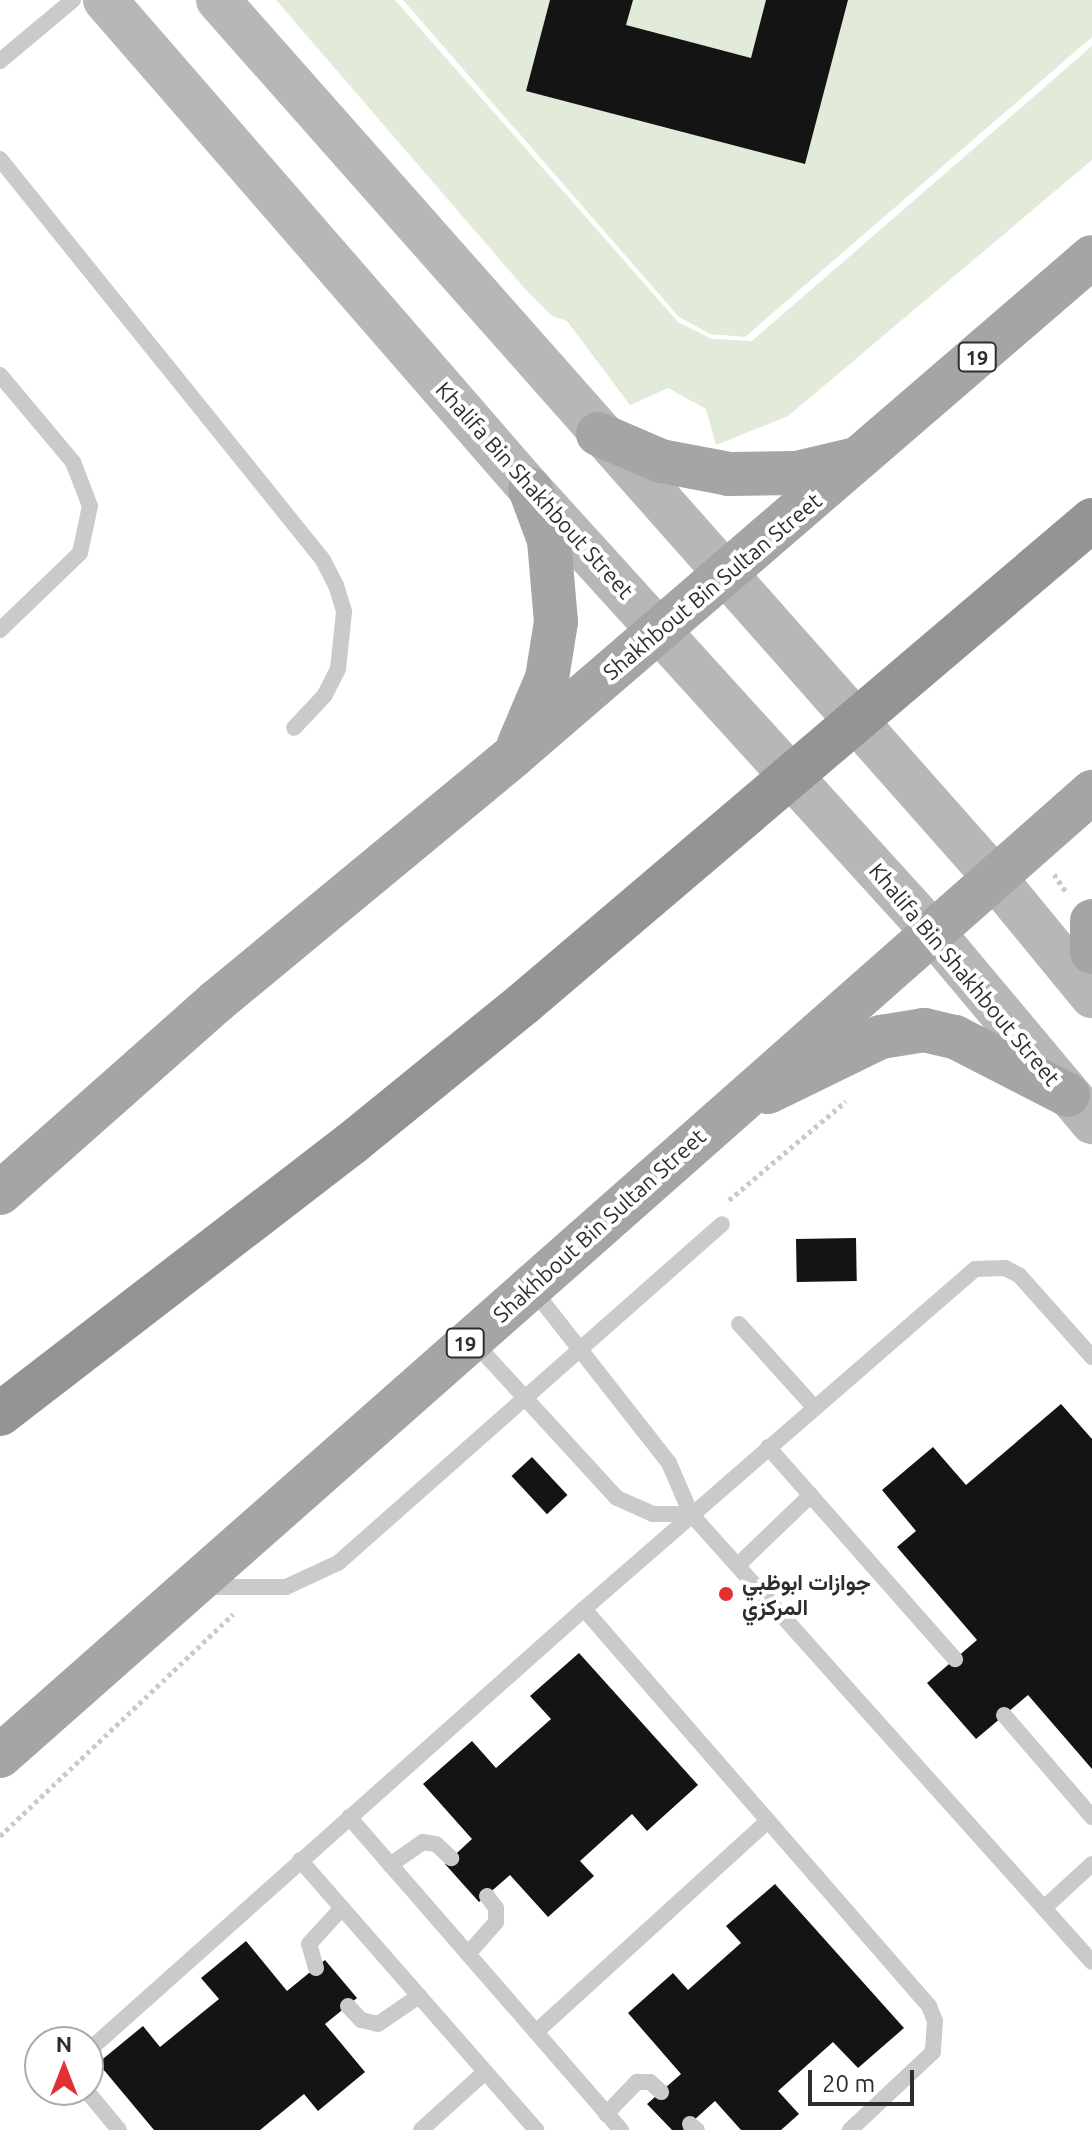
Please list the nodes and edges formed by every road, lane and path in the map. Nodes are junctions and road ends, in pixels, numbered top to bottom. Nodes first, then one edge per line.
1 (73, 0) edge
2 (105, 0) edge
3 (218, 0) edge
4 (0, 61) edge
5 (0, 159) edge
6 (1092, 257) edge
7 (0, 375) edge
8 (598, 434) junction
9 (862, 457) junction
10 (530, 489) junction
11 (1092, 520) edge
12 (724, 575) junction
13 (661, 629) junction
14 (0, 630) edge
15 (294, 728) dead end
16 (513, 756) junction
17 (1092, 792) edge
18 (995, 878) junction
19 (1092, 921) edge
20 (931, 930) junction
21 (1092, 952) edge
22 (1092, 996) edge
23 (1080, 1109) edge
24 (708, 1127) junction
25 (0, 1193) edge
26 (722, 1224) dead end
27 (530, 1286) junction
28 (739, 1324) dead end
29 (471, 1339) junction
30 (578, 1349) junction
31 (1092, 1357) edge
32 (525, 1395) junction
33 (814, 1407) junction
34 (0, 1414) edge
35 (768, 1447) junction
36 (811, 1495) junction
37 (691, 1514) junction
38 (738, 1565) junction
39 (191, 1587) junction
40 (584, 1609) junction
41 (955, 1659) dead end
42 (1004, 1715) dead end
43 (0, 1756) edge
44 (349, 1817) junction
45 (1092, 1817) edge
46 (768, 1821) junction
47 (451, 1858) dead end
48 (300, 1860) junction
49 (1092, 1864) edge
50 (390, 1865) junction
51 (487, 1896) dead end
52 (342, 1908) junction
53 (1044, 1908) junction
54 (468, 1954) junction
55 (1092, 1962) edge
56 (316, 1968) dead end
57 (419, 1996) junction
58 (348, 2006) dead end
59 (536, 2032) junction
60 (104, 2037) edge
61 (485, 2072) junction
62 (661, 2092) dead end
63 (99, 2106) edge
64 (606, 2114) junction
65 (119, 2130) edge
66 (421, 2130) edge
67 (536, 2130) edge
68 (621, 2130) edge
69 (850, 2130) edge

1 - 4 lane
2 - 10 main road, Khalifa Bin Shakhbout Street
3 - 8 main road
5 - 15 lane
6 - 9 main road, Shakhbout Bin Sultan Street / 19
7 - 14 lane
8 - 9 main road
8 - 12 main road
9 - 12 main road, Shakhbout Bin Sultan Street / 19
10 - 13 main road, Khalifa Bin Shakhbout Street
10 - 16 main road
11 - 34 highway, bridge
12 - 13 main road, Shakhbout Bin Sultan Street / 19
12 - 18 main road
13 - 16 main road, Shakhbout Bin Sultan Street / 19
13 - 20 main road, Khalifa Bin Shakhbout Street
16 - 25 main road, Shakhbout Bin Sultan Street / 19
17 - 18 main road, Shakhbout Bin Sultan Street / 19
18 - 20 main road, Shakhbout Bin Sultan Street / 19
18 - 22 main road
19 - 21 main road
20 - 23 main road, Khalifa Bin Shakhbout Street
20 - 24 main road, Shakhbout Bin Sultan Street / 19
23 - 24 main road
24 - 27 main road, Shakhbout Bin Sultan Street / 19
26 - 30 lane
27 - 29 main road, Shakhbout Bin Sultan Street / 19
27 - 30 lane
28 - 33 lane
29 - 32 lane
29 - 39 main road, Shakhbout Bin Sultan Street / 19
30 - 32 lane
30 - 37 lane
31 - 33 lane
32 - 37 lane
32 - 39 lane
33 - 35 lane
35 - 36 lane
35 - 37 lane
36 - 38 lane
36 - 41 lane
37 - 38 lane
37 - 40 lane
38 - 53 lane
39 - 43 main road, Shakhbout Bin Sultan Street / 19
40 - 44 lane
40 - 46 lane
42 - 45 lane
44 - 48 lane
44 - 50 lane
46 - 59 lane
46 - 69 lane
47 - 50 lane
48 - 52 lane
48 - 60 lane
49 - 53 lane
50 - 54 lane
51 - 54 lane
52 - 56 lane
52 - 57 lane
53 - 55 lane
54 - 59 lane
57 - 58 lane
57 - 61 lane
59 - 64 lane
61 - 66 lane
61 - 67 lane
62 - 64 lane
63 - 65 lane
64 - 68 lane

